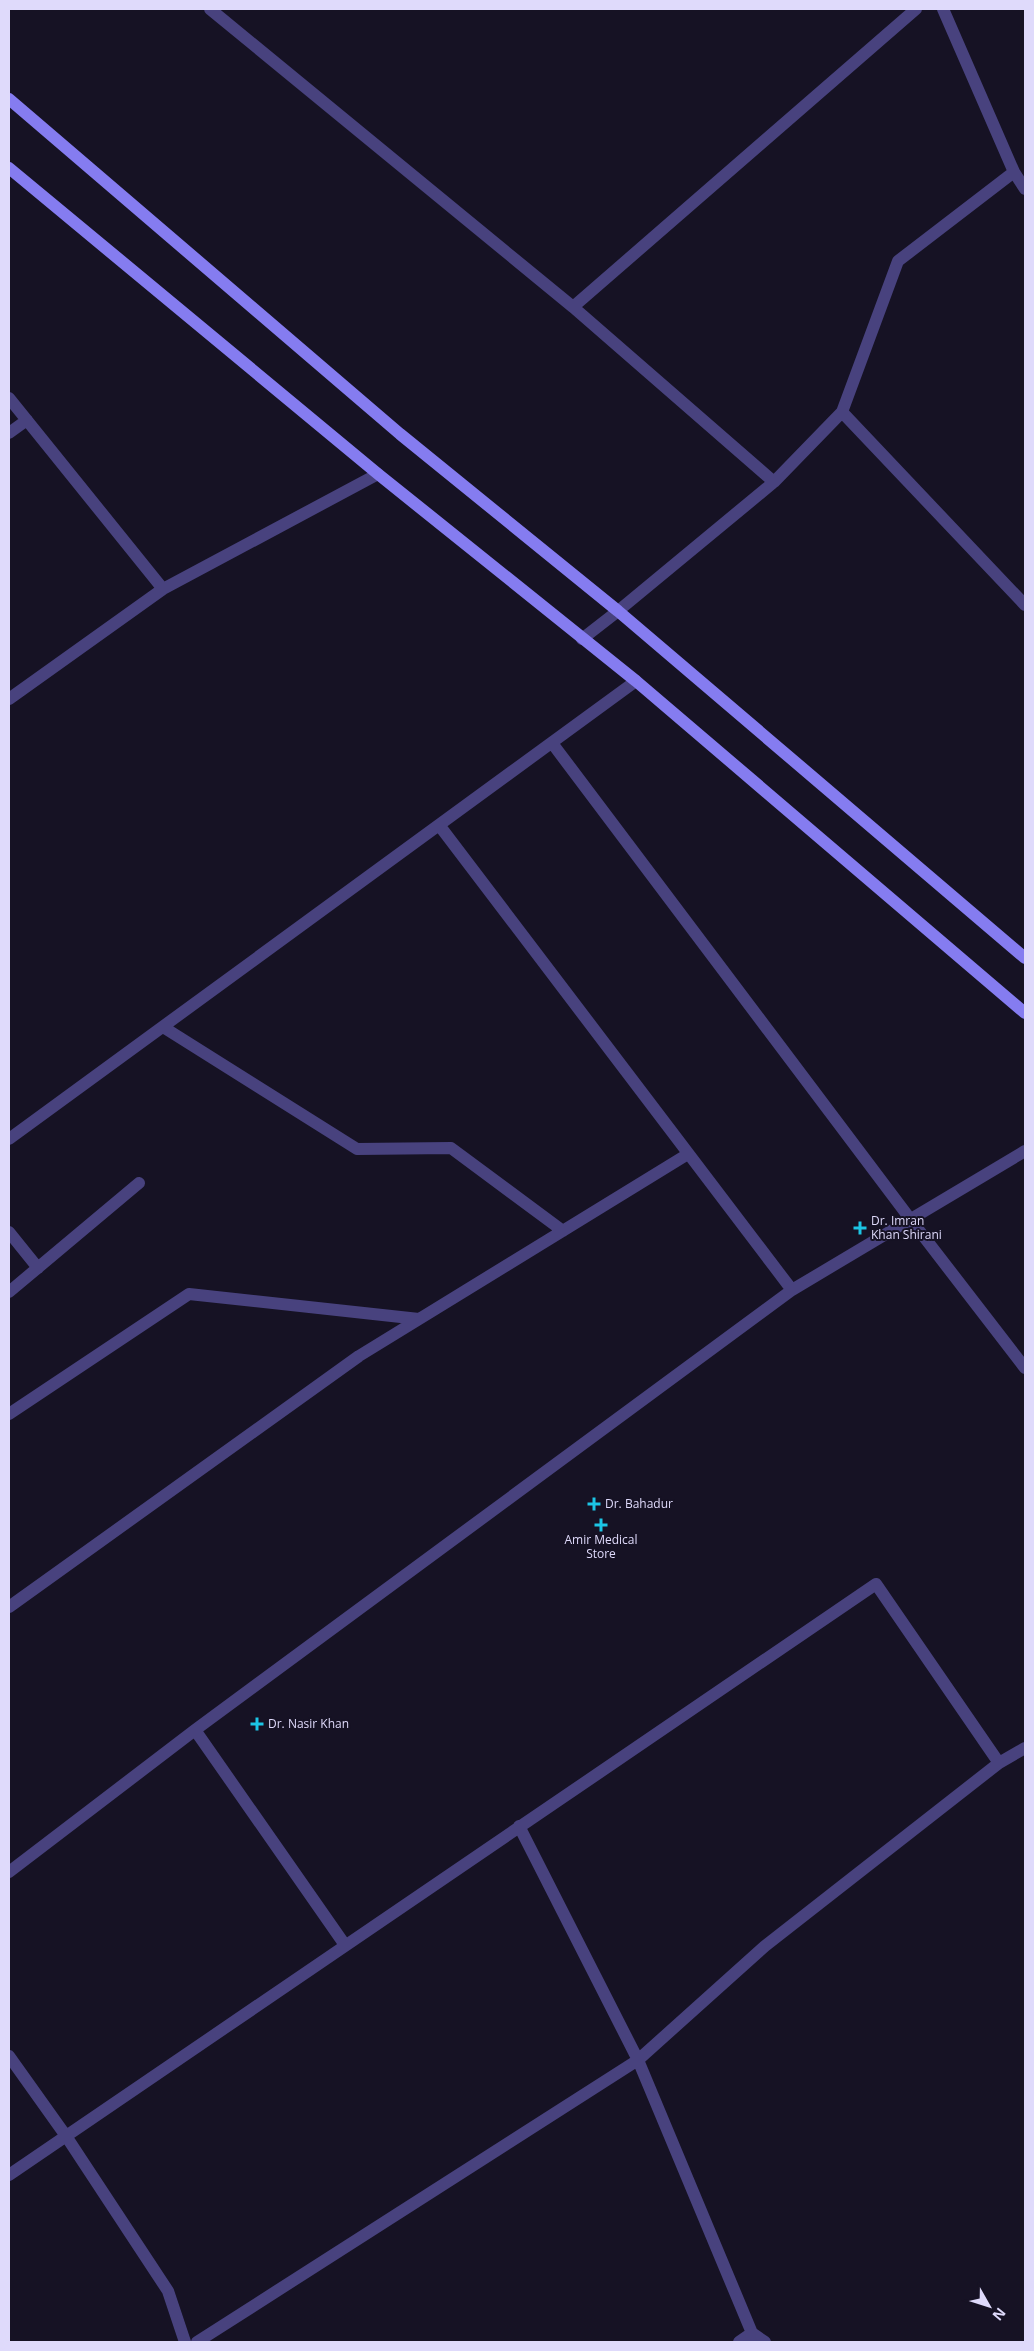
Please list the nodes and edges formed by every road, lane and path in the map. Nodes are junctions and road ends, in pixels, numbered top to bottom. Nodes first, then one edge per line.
1 (210, 9) edge
2 (916, 9) edge
3 (943, 9) edge
4 (9, 99) edge
5 (9, 168) edge
6 (1014, 172) junction
7 (1025, 189) edge
8 (573, 307) junction
9 (9, 398) edge
10 (842, 412) junction
11 (27, 420) junction
12 (9, 433) edge
13 (378, 474) junction
14 (774, 482) junction
15 (163, 589) junction
16 (1025, 605) edge
17 (618, 611) junction
18 (582, 639) junction
19 (636, 681) junction
20 (9, 699) edge
21 (552, 743) junction
22 (439, 825) junction
23 (1025, 958) edge
24 (1025, 1013) edge
25 (163, 1027) junction
26 (9, 1139) edge
27 (1025, 1151) edge
28 (688, 1154) junction
29 (138, 1183) dead end
30 (911, 1220) junction
31 (563, 1231) junction
32 (9, 1232) edge
33 (38, 1268) junction
34 (792, 1290) junction
35 (9, 1292) edge
36 (419, 1319) junction
37 (1025, 1368) edge
38 (9, 1414) edge
39 (9, 1606) edge
40 (195, 1730) junction
41 (1025, 1748) edge
42 (999, 1763) junction
43 (519, 1826) junction
44 (9, 1872) edge
45 (346, 1945) junction
46 (9, 2056) edge
47 (638, 2060) junction
48 (66, 2136) junction
49 (9, 2175) edge
50 (752, 2333) junction
51 (185, 2342) edge
52 (196, 2342) edge
53 (739, 2342) edge
54 (765, 2342) edge

1 - 8 street
2 - 8 street
3 - 6 street
4 - 17 main road
5 - 13 main road
6 - 7 street
6 - 10 street
8 - 14 street
9 - 11 street
10 - 14 street
10 - 16 street
11 - 12 street
11 - 15 street
13 - 15 street
13 - 18 main road
14 - 17 street
15 - 20 street
17 - 18 street
17 - 23 main road
18 - 19 main road
19 - 21 street
19 - 24 main road
21 - 22 street
21 - 30 street
22 - 25 street
22 - 28 street
25 - 26 street
25 - 31 street
27 - 30 street
28 - 31 street
28 - 34 street
29 - 33 street
30 - 34 street
30 - 37 street
31 - 36 street
32 - 33 street
33 - 35 street
34 - 40 street
36 - 38 street
36 - 39 street
40 - 44 street
40 - 45 street
41 - 42 street
42 - 43 street
42 - 47 street
43 - 45 street
43 - 47 street
45 - 48 street
46 - 48 street
47 - 50 street
47 - 52 street
48 - 49 street
48 - 51 street
50 - 53 street
50 - 54 street

